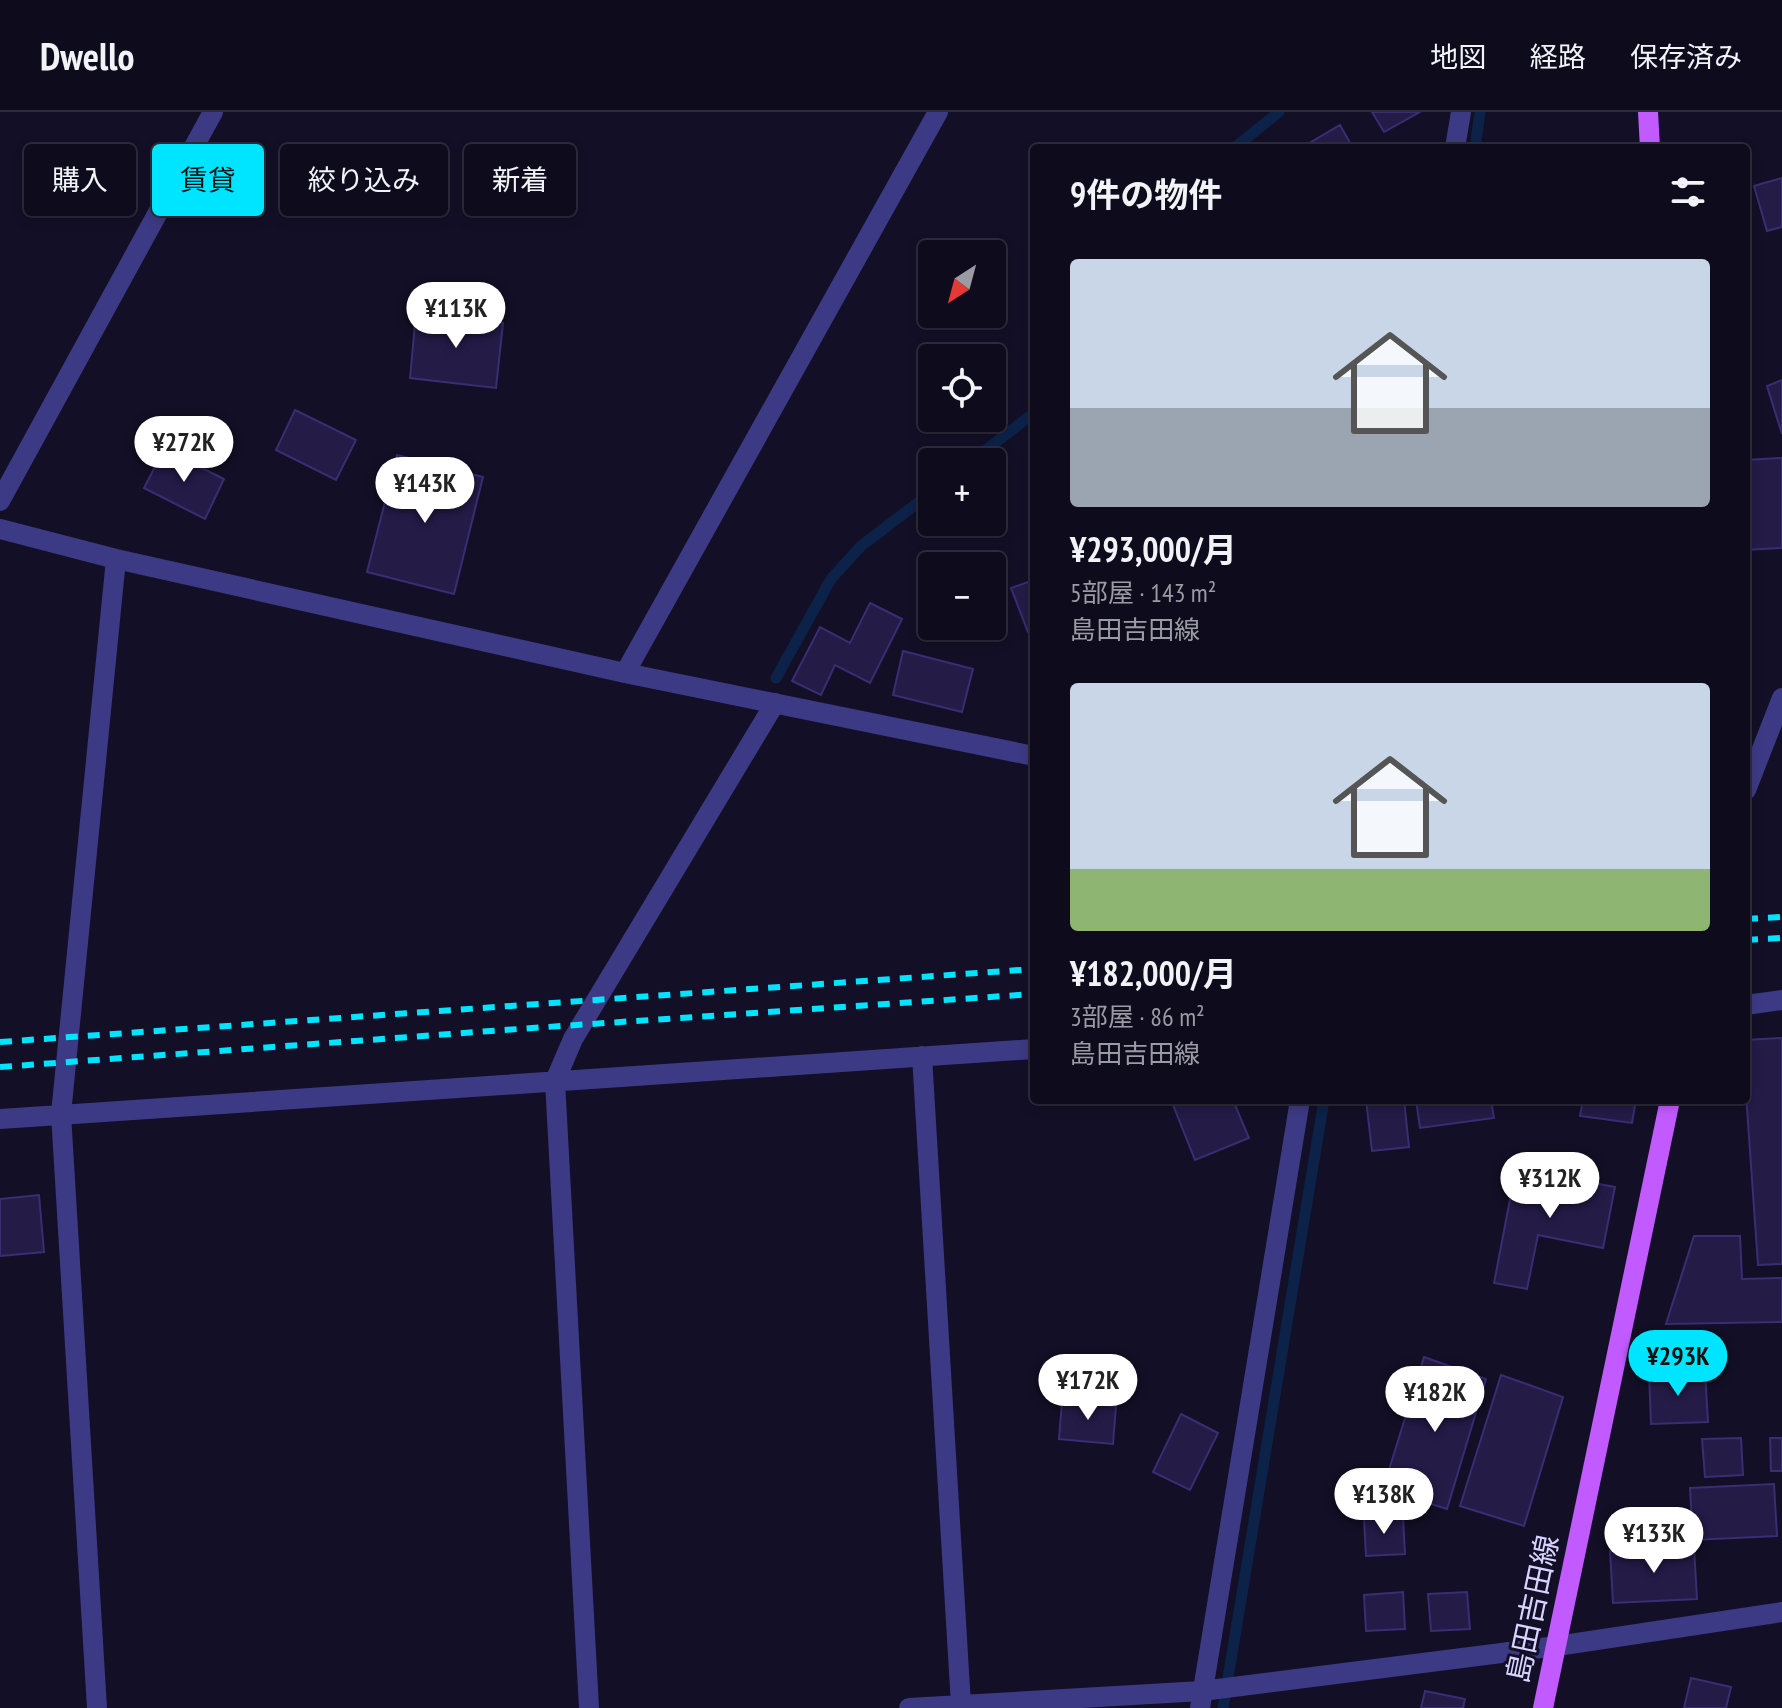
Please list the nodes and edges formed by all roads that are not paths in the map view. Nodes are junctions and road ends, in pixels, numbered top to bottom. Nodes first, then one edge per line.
1 (213, 112) edge
2 (938, 112) edge
3 (1461, 112) edge
4 (1648, 112) edge
5 (1456, 144) edge
6 (1650, 144) edge
7 (0, 501) edge
8 (0, 529) edge
9 (116, 559) junction
10 (625, 673) junction
11 (775, 703) junction
12 (1780, 706) edge
13 (1030, 755) edge
14 (1750, 780) edge
15 (1782, 1000) edge
16 (1750, 1004) edge
17 (1030, 1049) edge
18 (922, 1056) junction
19 (555, 1081) junction
20 (1299, 1104) edge
21 (1669, 1104) edge
22 (61, 1114) junction
23 (0, 1119) edge
24 (1782, 1612) edge
25 (1557, 1646) junction
26 (1201, 1700) edge
27 (961, 1705) junction
28 (97, 1708) edge
29 (589, 1708) edge
30 (909, 1708) edge
31 (1543, 1708) edge

1 - 7 street
2 - 10 street
3 - 5 street
4 - 6 main road
8 - 9 street
9 - 10 street
9 - 22 street
10 - 11 street
11 - 13 street
11 - 19 street
12 - 14 street
15 - 16 street
17 - 18 street
18 - 19 street
18 - 27 street
19 - 22 street
19 - 29 street
20 - 26 street
21 - 25 main road, 島田吉田線
22 - 23 street
22 - 28 street
24 - 25 street
25 - 26 street
25 - 31 main road, 島田吉田線
26 - 27 street
27 - 30 street

